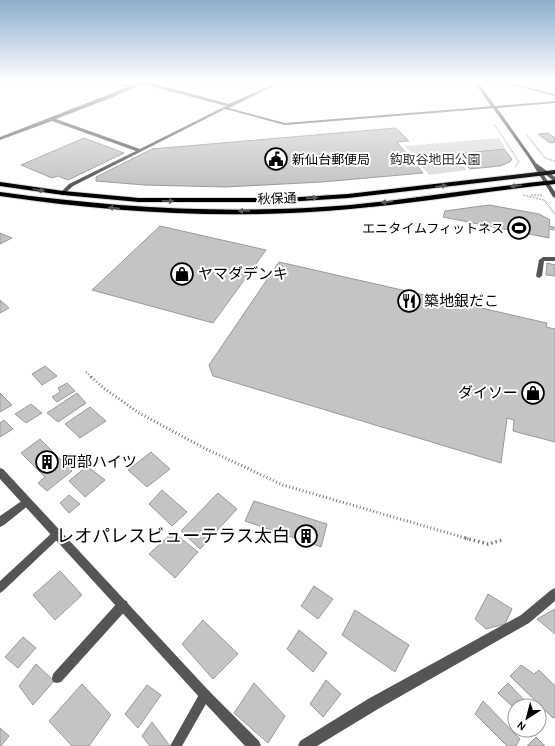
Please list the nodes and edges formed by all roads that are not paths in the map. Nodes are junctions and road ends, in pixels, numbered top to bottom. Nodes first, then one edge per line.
1 (59, 116) edge
2 (210, 116) edge
3 (258, 116) edge
4 (386, 116) edge
5 (500, 116) edge
6 (51, 119) junction
7 (0, 139) edge
8 (141, 150) junction
9 (534, 164) junction
10 (552, 172) edge
11 (539, 174) junction
12 (555, 181) edge
13 (545, 183) junction
14 (0, 184) edge
15 (63, 193) junction
16 (0, 194) edge
17 (555, 196) edge
18 (555, 259) edge
19 (540, 276) dead end
20 (0, 472) edge
21 (26, 502) junction
22 (0, 522) edge
23 (57, 534) junction
24 (0, 588) edge
25 (555, 594) edge
26 (123, 605) junction
27 (57, 678) dead end
28 (204, 695) junction
29 (176, 746) edge
30 (254, 746) edge
31 (305, 746) edge

1 - 6 street
2 - 8 street
3 - 4 street
5 - 9 street
6 - 7 street
6 - 8 street
8 - 15 street
9 - 10 street
9 - 11 street
10 - 11 highway, 秋保通
10 - 12 street
11 - 13 street
15 -> 11 highway, 秋保通
12 - 13 highway, 秋保通
13 -> 16 highway, 秋保通
13 - 17 street
14 -> 15 highway, 秋保通
18 - 19 lane
20 - 21 street
21 - 22 street
21 - 23 street
23 - 24 lane
23 - 26 street
25 - 31 street
26 - 27 lane
26 - 28 street
28 - 29 lane
28 - 30 street

